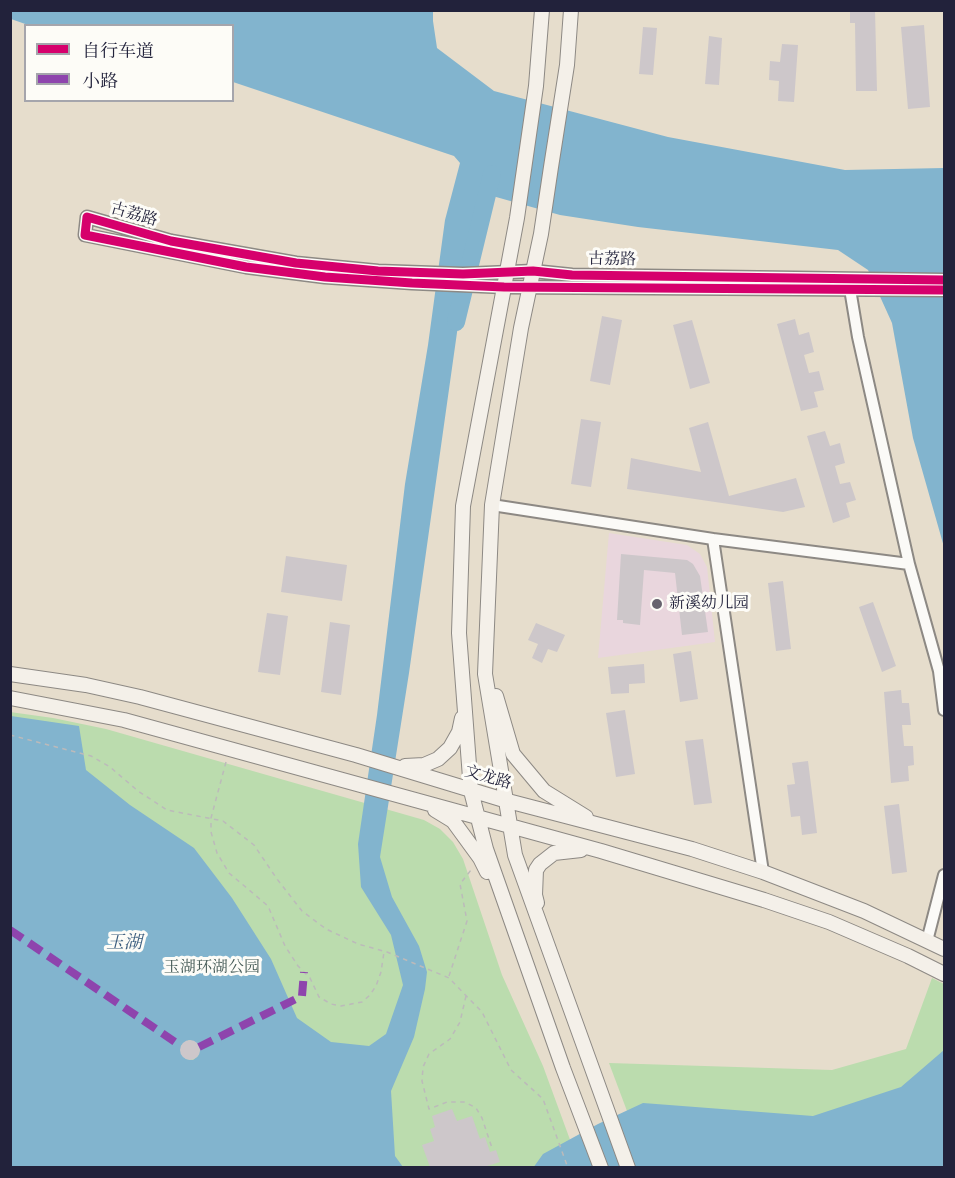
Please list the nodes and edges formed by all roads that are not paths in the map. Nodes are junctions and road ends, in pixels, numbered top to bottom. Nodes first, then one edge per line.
1 (542, 10) edge
2 (571, 10) edge
3 (506, 270) junction
4 (533, 271) junction
5 (945, 280) edge
6 (530, 286) junction
7 (856, 286) junction
8 (504, 287) junction
9 (945, 290) edge
10 (492, 505) junction
11 (713, 539) junction
12 (909, 564) junction
13 (487, 636) junction
14 (10, 674) edge
15 (10, 698) edge
16 (465, 708) junction
17 (945, 710) edge
18 (396, 766) junction
19 (471, 791) junction
20 (504, 800) junction
21 (423, 802) junction
22 (479, 818) junction
23 (598, 824) junction
24 (510, 826) junction
25 (601, 851) junction
26 (763, 872) junction
27 (945, 875) edge
28 (512, 922) junction
29 (927, 941) junction
30 (945, 949) edge
31 (557, 974) junction
32 (944, 974) edge
33 (601, 1167) edge
34 (628, 1167) edge

1 - 3 main road
2 - 4 main road
3 - 4 street, 古荔路
3 - 8 main road
3 - 8 street, 古荔路
4 - 6 main road
4 - 7 street, 古荔路
5 - 7 street, 古荔路
6 - 7 street, 古荔路
6 - 8 street, 古荔路
6 - 10 main road
7 - 9 street, 古荔路
7 - 12 street
8 - 16 main road
10 - 11 street
10 - 13 main road
11 - 12 street
11 - 26 street
12 - 17 street
13 - 20 main road
13 - 23 main road
14 - 18 main road, 文龙路
15 - 21 main road
16 - 18 main road
16 - 19 main road
18 - 19 main road, 文龙路
19 - 20 main road, 文龙路
19 - 22 main road
20 - 23 main road, 文龙路
20 - 24 main road
21 - 22 main road
21 - 28 main road
22 - 24 main road
22 - 28 main road
23 - 26 main road, 文龙路
24 - 25 main road
24 - 31 main road
25 - 31 main road
25 - 32 main road
26 - 29 main road, 文龙路
27 - 29 street
28 - 33 main road
29 - 30 main road, 文龙路
31 - 34 main road

